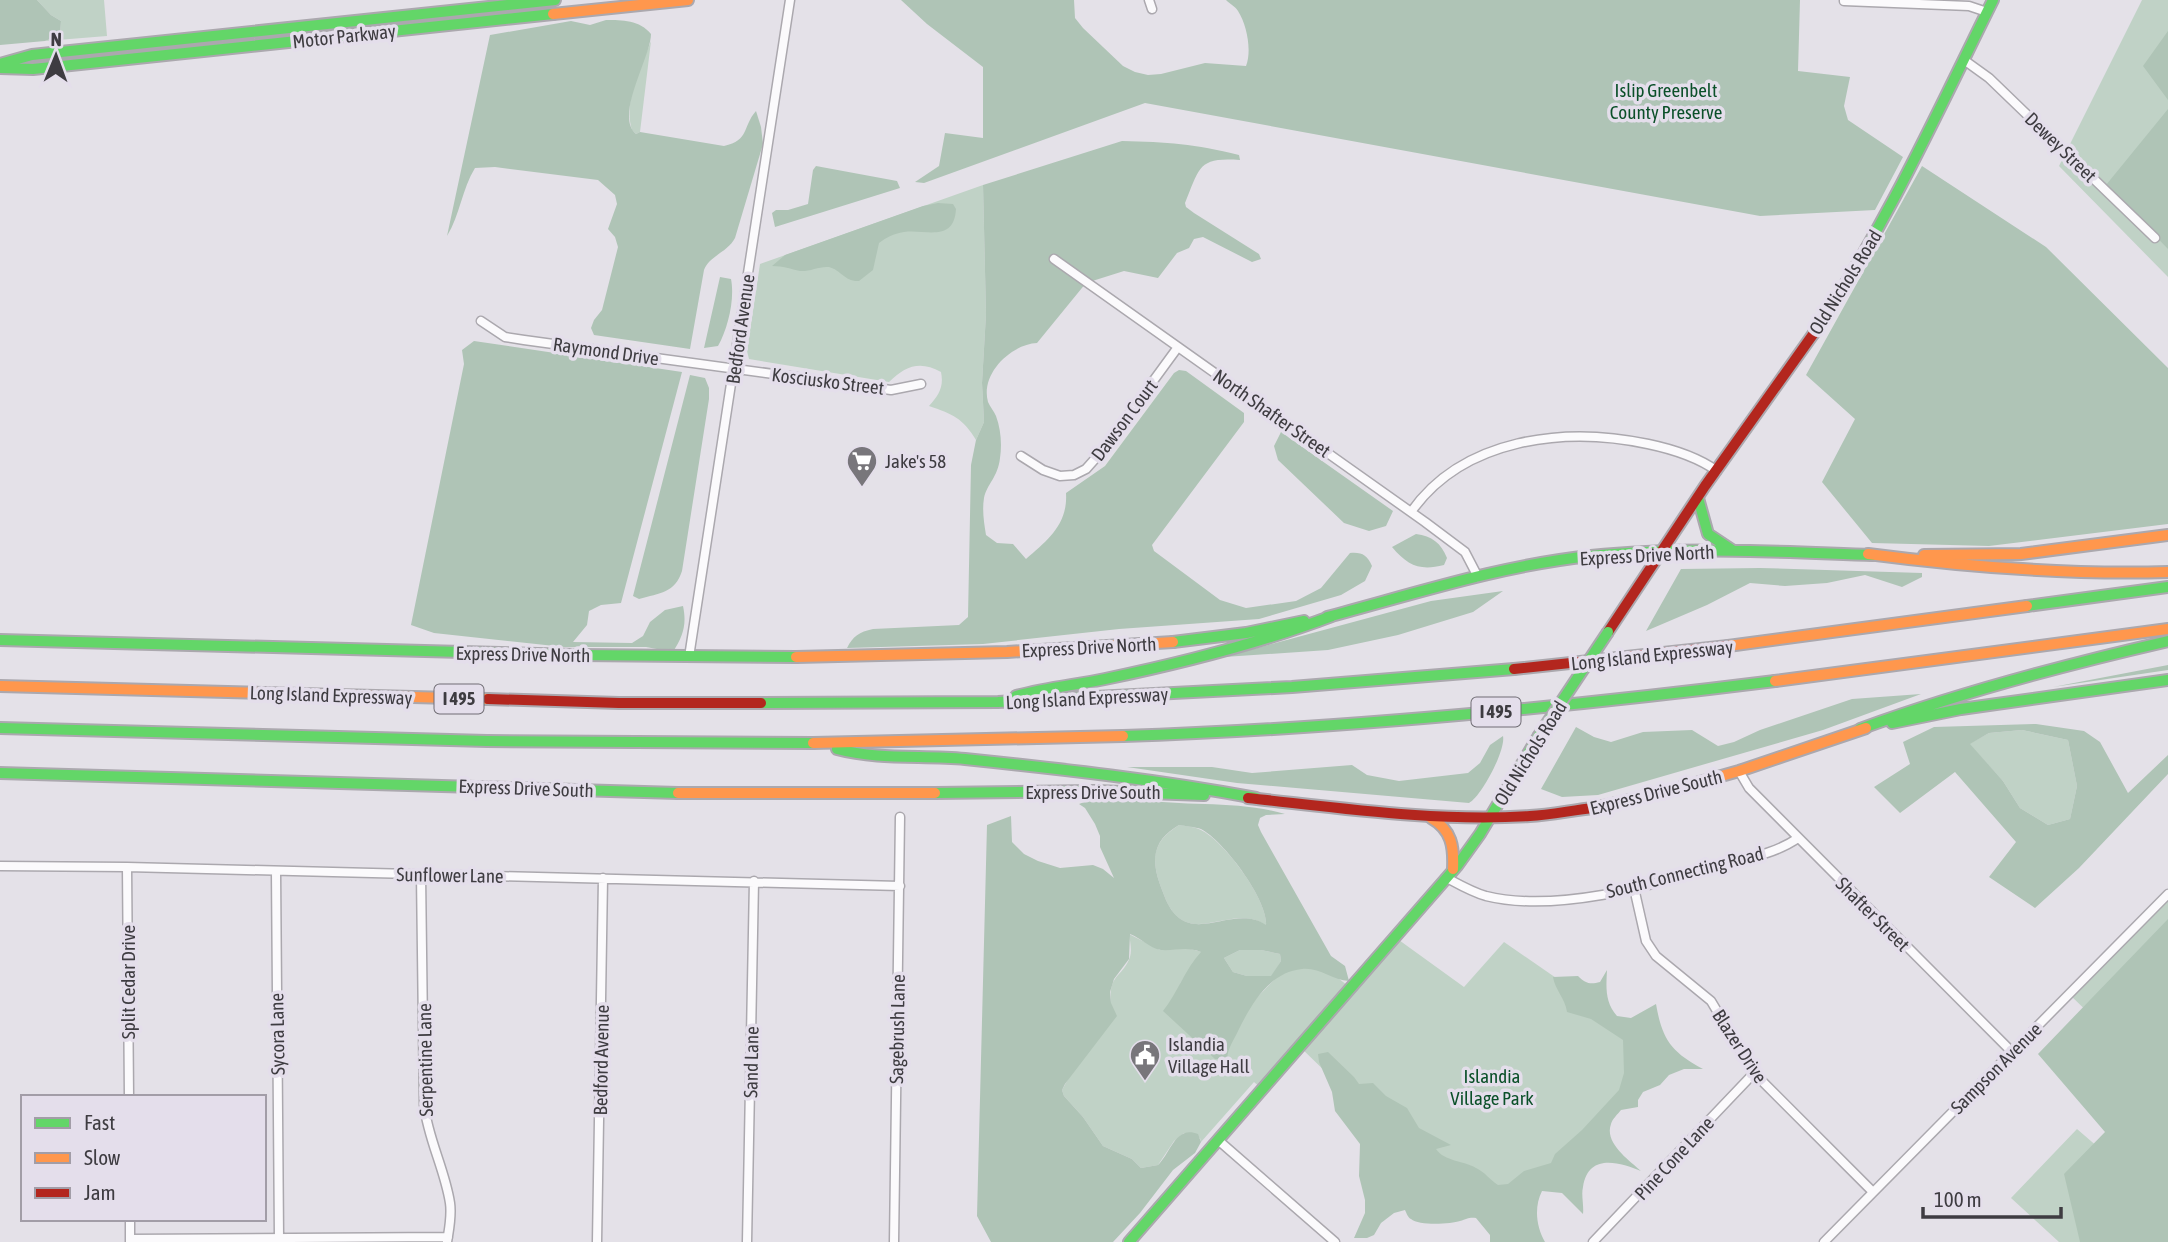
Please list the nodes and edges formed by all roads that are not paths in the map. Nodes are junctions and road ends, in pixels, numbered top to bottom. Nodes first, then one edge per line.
1 (555, 0) edge
2 (688, 0) edge
3 (790, 0) edge
4 (1993, 0) edge
5 (1844, 1) edge
6 (623, 4) edge
7 (1987, 12) junction
8 (1964, 60) junction
9 (0, 66) edge
10 (2155, 238) dead end
11 (1054, 259) dead end
12 (481, 321) dead end
13 (1178, 347) junction
14 (734, 369) junction
15 (922, 384) dead end
16 (1021, 456) dead end
17 (1717, 471) junction
18 (1698, 498) junction
19 (1411, 512) junction
20 (2168, 535) edge
21 (1662, 551) junction
22 (1735, 551) junction
23 (1868, 554) junction
24 (2168, 572) edge
25 (1478, 577) junction
26 (2168, 587) edge
27 (1332, 616) junction
28 (2168, 629) edge
29 (0, 640) edge
30 (2168, 641) edge
31 (689, 657) junction
32 (2168, 680) edge
33 (0, 686) edge
34 (998, 702) junction
35 (0, 728) edge
36 (26, 728) junction
37 (1860, 730) junction
38 (0, 735) edge
39 (819, 744) junction
40 (1739, 771) junction
41 (0, 773) edge
42 (1256, 798) junction
43 (1425, 816) junction
44 (900, 817) dead end
45 (1490, 817) junction
46 (1798, 838) junction
47 (0, 866) edge
48 (127, 867) junction
49 (276, 871) junction
50 (1450, 874) junction
51 (421, 875) junction
52 (603, 878) junction
53 (754, 881) junction
54 (900, 886) junction
55 (1634, 888) junction
56 (2168, 894) edge
57 (2013, 1052) junction
58 (1754, 1073) junction
59 (129, 1095) edge
60 (1218, 1140) junction
61 (1872, 1191) junction
62 (130, 1221) edge
63 (279, 1238) junction
64 (447, 1239) edge
65 (130, 1241) edge
66 (597, 1242) edge
67 (747, 1242) edge
68 (894, 1242) edge
69 (1129, 1242) edge
70 (1335, 1242) edge
71 (1593, 1242) edge
72 (1824, 1242) edge

1 - 9 main road, Motor Parkway
2 - 6 main road, Motor Parkway
3 - 14 street, Bedford Avenue
4 - 7 main road, Old Nichols Road
5 - 7 street
6 - 9 main road, Motor Parkway
7 - 8 main road, Old Nichols Road
8 - 10 street, Dewey Street
8 - 17 main road, Old Nichols Road
11 - 13 street, North Shafter Street
12 - 14 street, Raymond Drive
13 - 16 street, Dawson Court
13 - 19 street, North Shafter Street
14 - 15 street, Kosciusko Street
14 - 31 street, Bedford Avenue
17 - 18 main road, Old Nichols Road
17 - 19 street
18 - 21 main road, Old Nichols Road
18 - 22 main road
19 - 25 street, North Shafter Street
20 - 23 main road, Express Drive North
21 - 22 main road, Express Drive North
21 - 25 main road, Express Drive North
21 - 45 main road, Old Nichols Road, bridge
22 - 23 main road, Express Drive North
23 - 24 main road
25 - 27 main road, Express Drive North
26 - 34 main road, Long Island Expressway / I 495
27 - 31 main road, Express Drive North
27 - 34 main road
28 - 39 main road, Long Island Expressway / I 495
29 - 31 main road, Express Drive North
30 - 37 main road
32 - 37 main road, Express Drive South
33 - 34 main road, Long Island Expressway / I 495
35 - 36 main road, Long Island Expressway / I 495
36 - 38 main road
36 - 39 main road, Long Island Expressway / I 495
37 - 40 main road, Express Drive South
39 - 42 main road
40 - 45 main road, Express Drive South
40 - 46 street, Shafter Street
41 - 42 main road, Express Drive South
42 - 43 main road, Express Drive South
43 - 45 main road, Express Drive South
43 - 50 main road
44 - 54 street, Sagebrush Lane
45 - 50 main road, Old Nichols Road
46 - 55 street, South Connecting Road
46 - 57 street, Shafter Street
47 - 48 street, Sunflower Lane
48 - 49 street, Sunflower Lane
48 - 59 street, Split Cedar Drive
49 - 51 street, Sunflower Lane
49 - 63 street, Sycora Lane
50 - 55 street, South Connecting Road
50 - 60 main road, Old Nichols Road
51 - 52 street, Sunflower Lane
51 - 64 street, Serpentine Lane
52 - 53 street, Sunflower Lane
52 - 66 street, Bedford Avenue
53 - 54 street, Sunflower Lane
53 - 67 street, Sand Lane
54 - 68 street, Sagebrush Lane
55 - 58 street, Blazer Drive
56 - 57 street, Sampson Avenue
57 - 61 street, Sampson Avenue
58 - 61 street, Blazer Drive
58 - 71 street, Pine Cone Lane
60 - 69 main road, Old Nichols Road
60 - 70 street
61 - 72 street, Sampson Avenue
62 - 65 street
63 - 64 street
63 - 65 street

